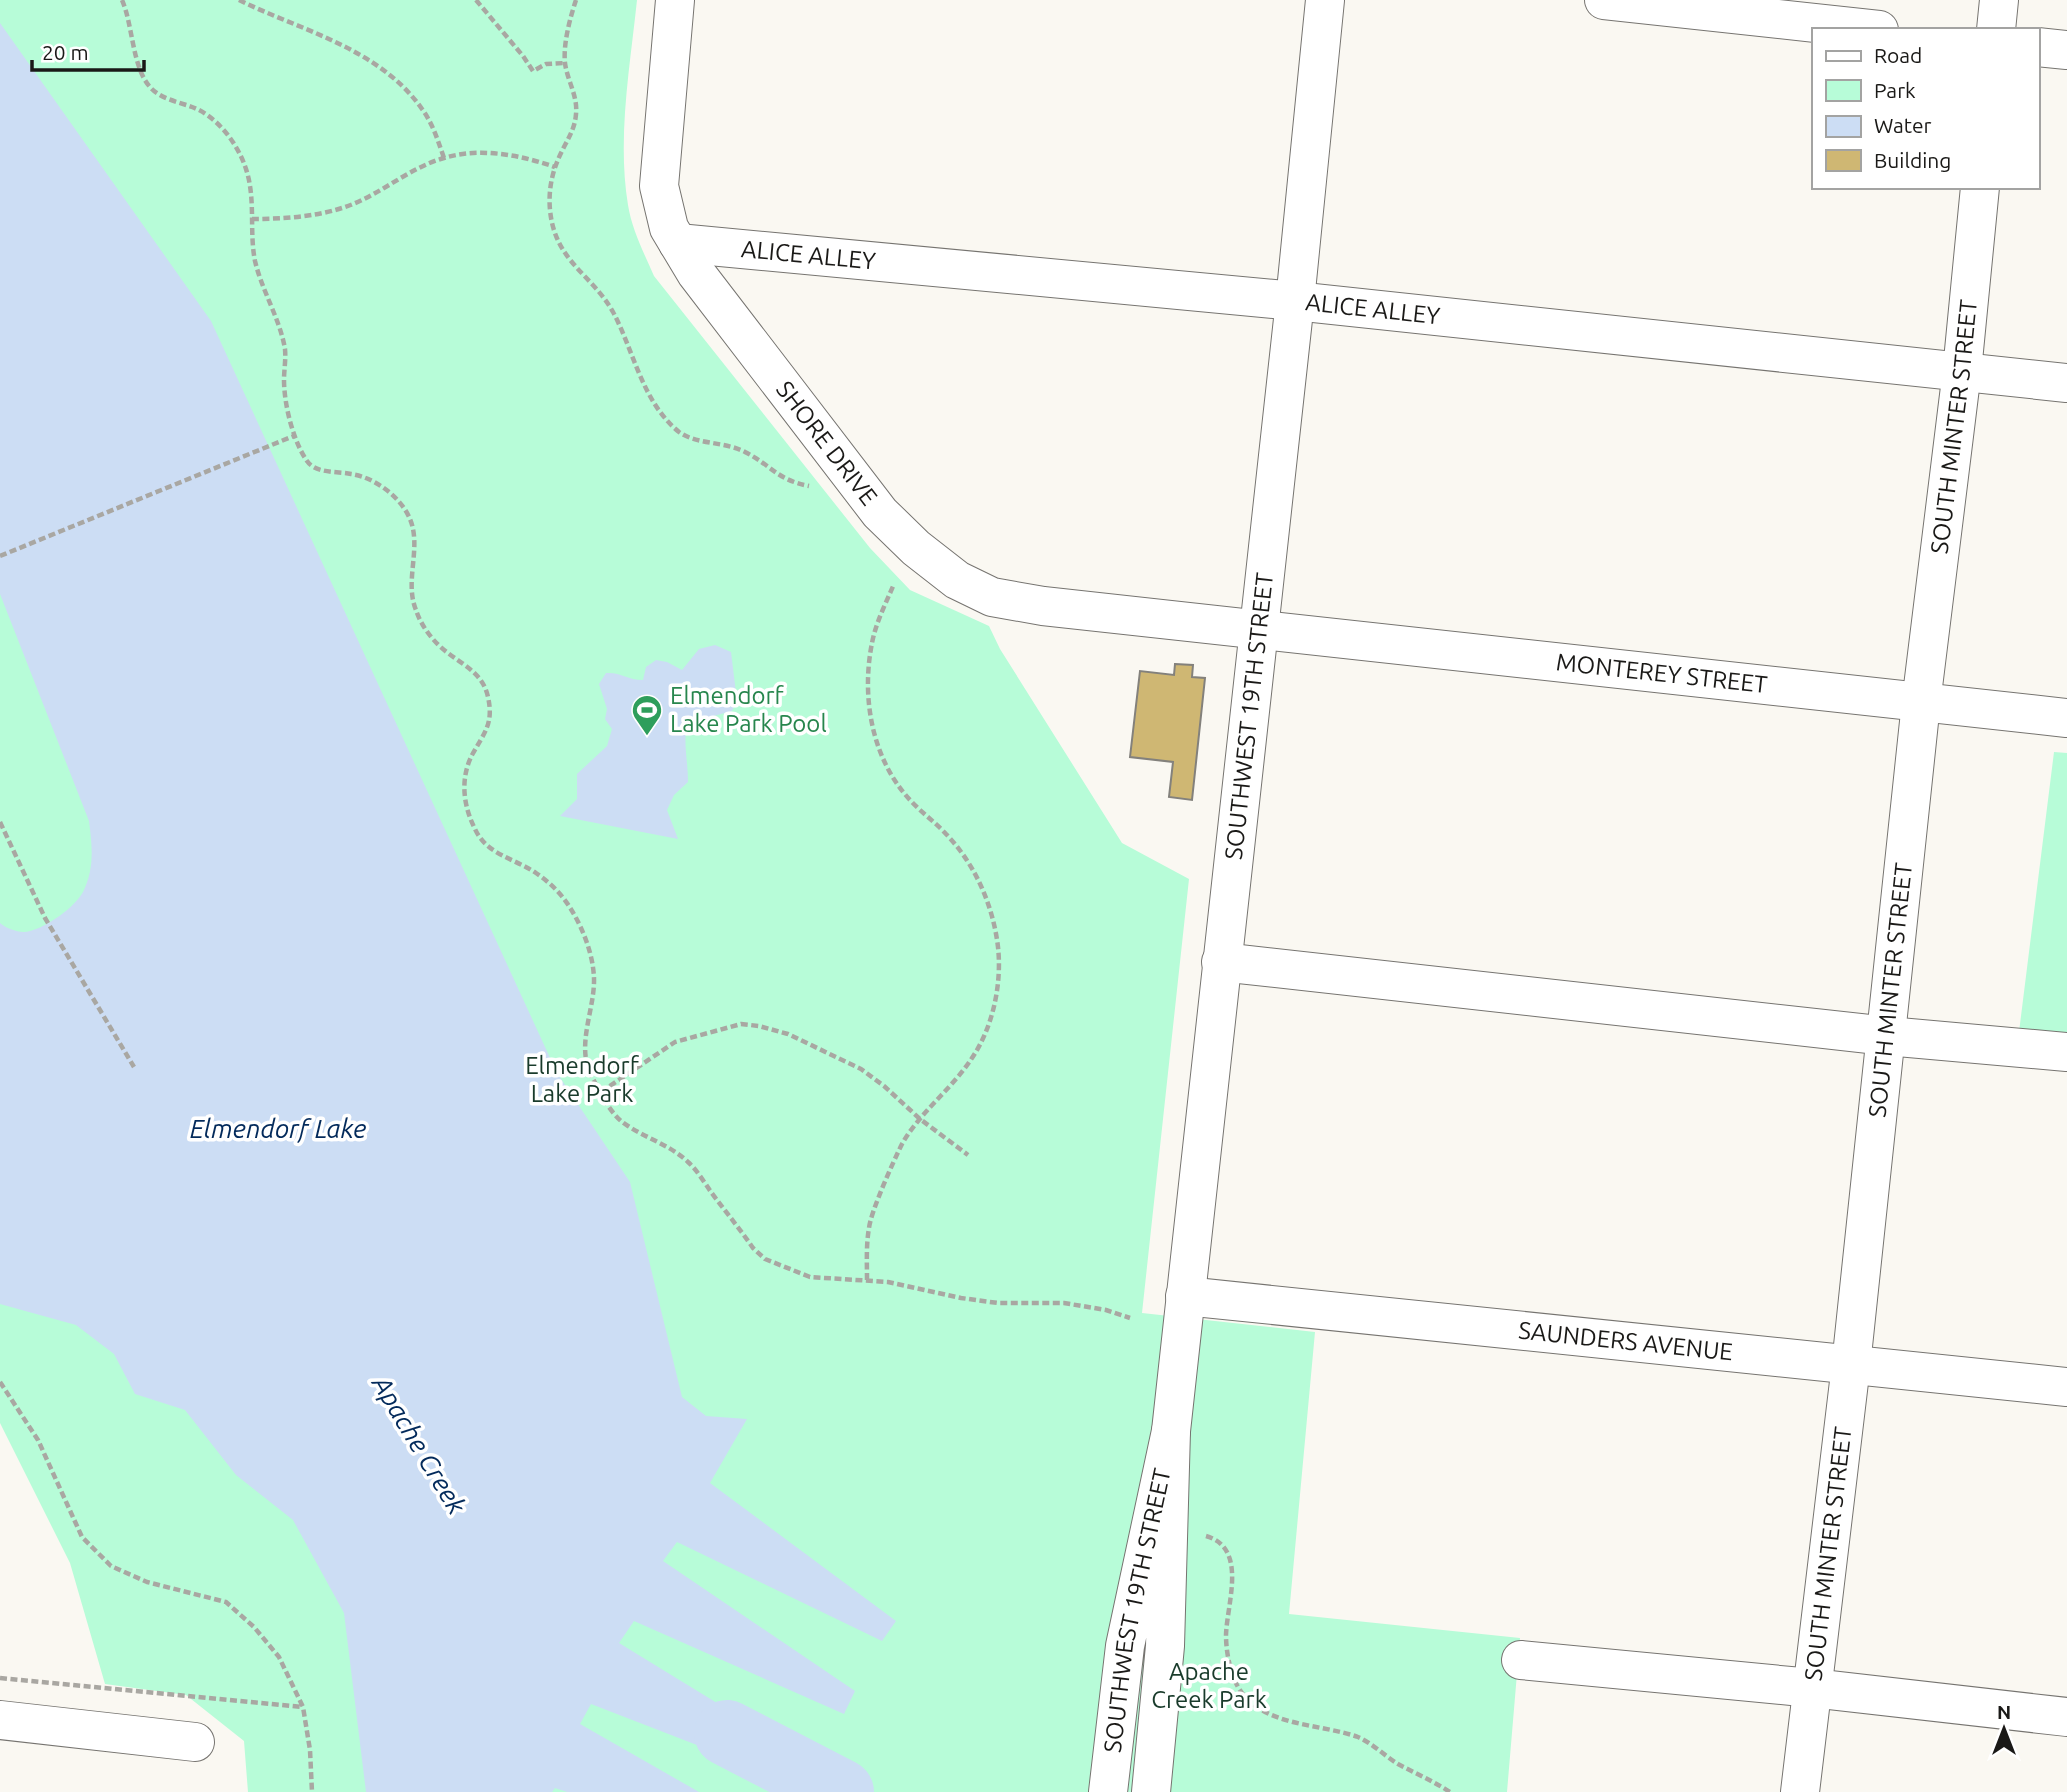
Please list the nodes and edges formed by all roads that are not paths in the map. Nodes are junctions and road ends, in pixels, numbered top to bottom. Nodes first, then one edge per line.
1 (675, 0) edge
2 (1325, 0) edge
3 (1604, 0) edge
4 (1999, 0) edge
5 (1861, 28) edge
6 (1996, 28) edge
7 (2039, 47) edge
8 (2067, 50) edge
9 (1980, 189) edge
10 (678, 243) junction
11 (1295, 301) junction
12 (1962, 371) junction
13 (2067, 383) edge
14 (1257, 631) junction
15 (1922, 702) junction
16 (2067, 718) edge
17 (1221, 962) junction
18 (1887, 1036) junction
19 (2067, 1052) edge
20 (1185, 1296) junction
21 (1851, 1365) junction
22 (2067, 1387) edge
23 (1171, 1432) junction
24 (1521, 1660) dead end
25 (1812, 1688) junction
26 (2067, 1717) edge
27 (0, 1720) edge
28 (195, 1742) dead end
29 (1108, 1792) edge
30 (1151, 1792) edge
31 (1800, 1792) edge

1 - 10 street, SHORE DRIVE
2 - 11 street, SOUTHWEST 19TH STREET
3 - 5 street
4 - 6 street
7 - 8 street
9 - 12 street, SOUTH MINTER STREET
10 - 11 street, ALICE ALLEY
10 - 14 street, SHORE DRIVE
11 - 12 street, ALICE ALLEY
11 - 14 street, SOUTHWEST 19TH STREET
12 - 13 street, ALICE ALLEY
12 - 15 street, SOUTH MINTER STREET
14 - 15 street, MONTEREY STREET
14 - 17 street, SOUTHWEST 19TH STREET
15 - 16 street, MONTEREY STREET
15 - 18 street, SOUTH MINTER STREET
17 - 18 street
17 - 20 street, SOUTHWEST 19TH STREET
18 - 19 street
18 - 21 street, SOUTH MINTER STREET
20 - 21 street, SAUNDERS AVENUE
20 - 23 street, SOUTHWEST 19TH STREET
21 - 22 street, SAUNDERS AVENUE
21 - 25 street, SOUTH MINTER STREET
23 - 29 street, SOUTHWEST 19TH STREET
23 - 30 street, SOUTHWEST 19TH STREET
24 - 25 street
25 - 26 street
25 - 31 street, SOUTH MINTER STREET
27 - 28 street

